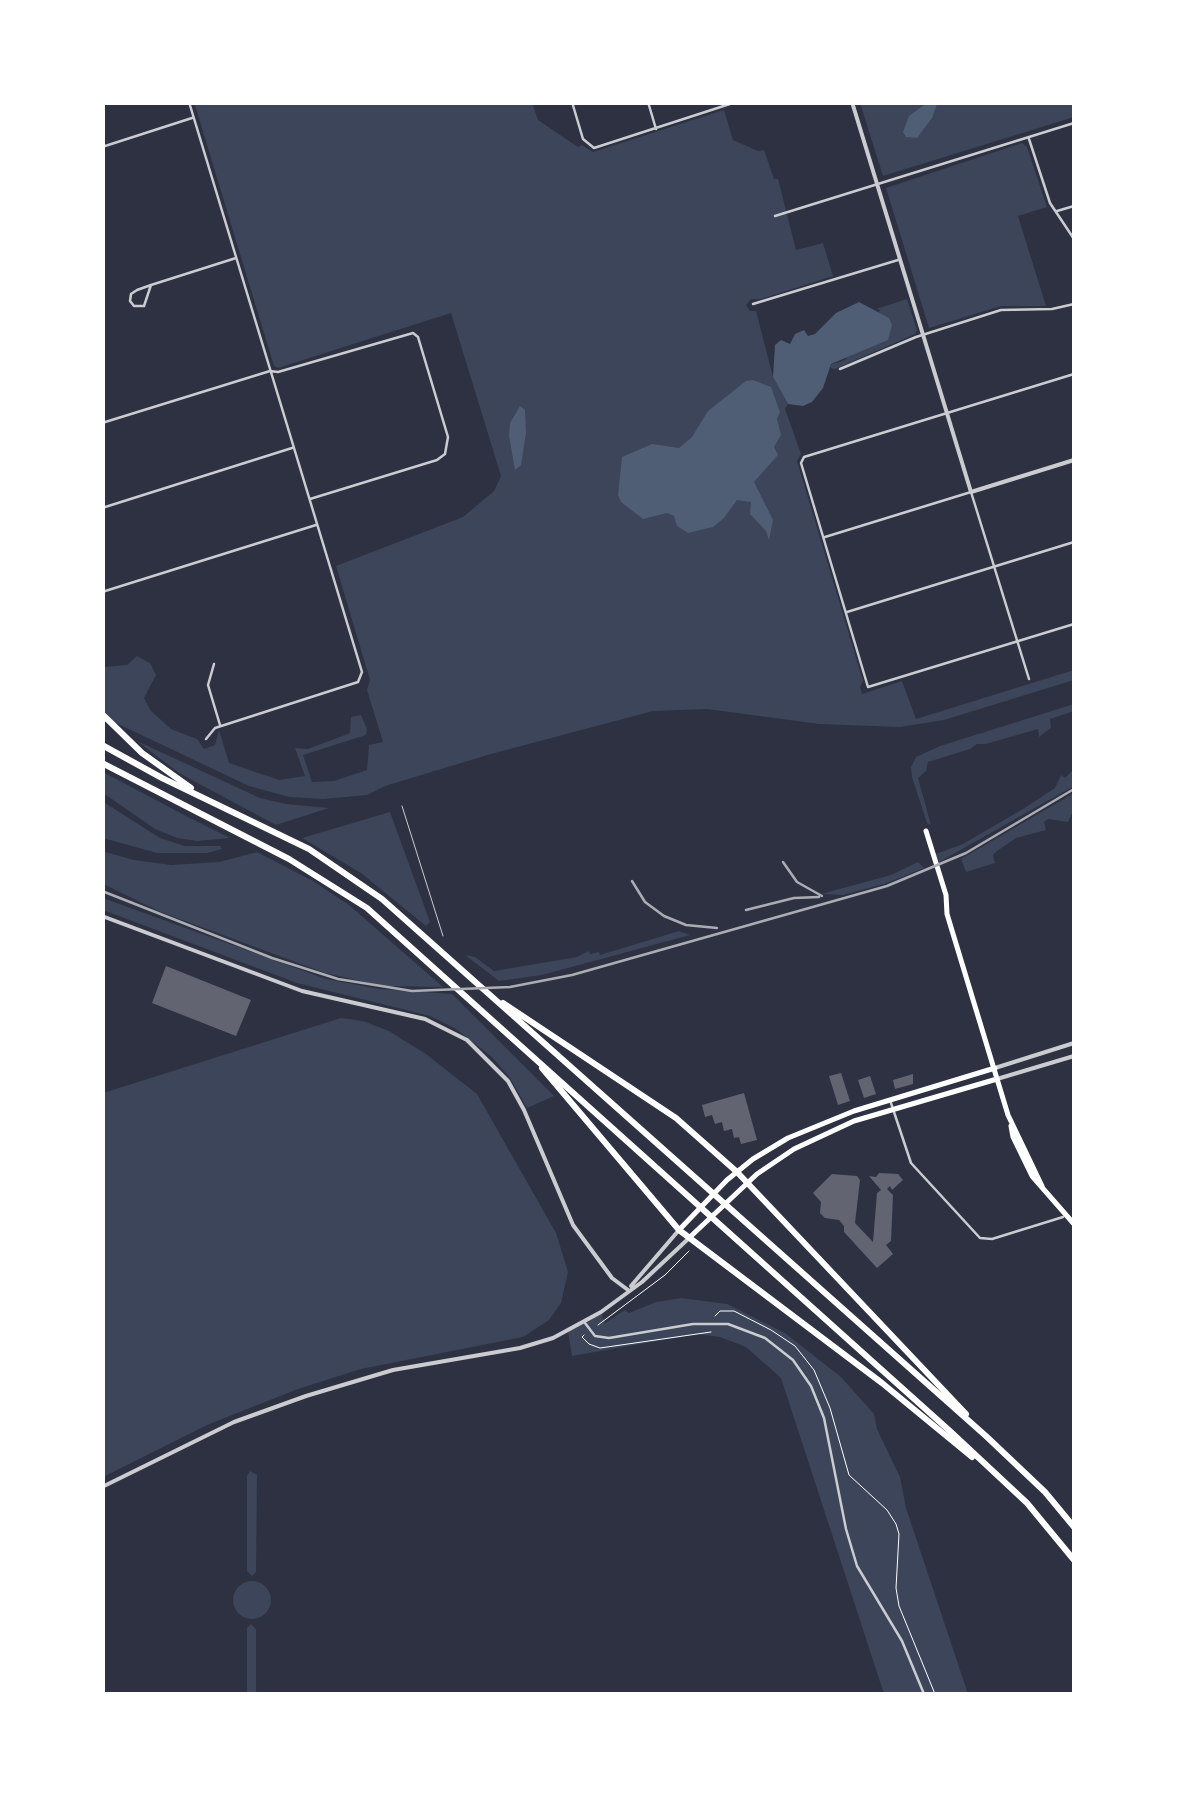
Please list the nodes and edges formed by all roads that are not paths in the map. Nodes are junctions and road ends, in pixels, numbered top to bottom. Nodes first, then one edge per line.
1 (189, 102) edge
2 (572, 102) edge
3 (648, 102) edge
4 (736, 102) edge
5 (852, 102) edge
6 (726, 104) edge
7 (194, 118) junction
8 (1074, 124) edge
9 (656, 129) junction
10 (1029, 137) junction
11 (102, 147) edge
12 (877, 184) junction
13 (1074, 206) edge
14 (1056, 212) junction
15 (775, 216) dead end
16 (1074, 239) edge
17 (236, 258) junction
18 (900, 259) junction
19 (151, 285) junction
20 (753, 304) dead end
21 (1074, 304) edge
22 (923, 335) junction
23 (840, 369) dead end
24 (270, 371) junction
25 (1074, 374) edge
26 (947, 414) junction
27 (102, 423) edge
28 (294, 448) junction
29 (1074, 460) edge
30 (971, 492) junction
31 (310, 499) junction
32 (102, 508) edge
33 (318, 524) junction
34 (823, 538) junction
35 (1074, 542) edge
36 (994, 567) junction
37 (102, 592) edge
38 (845, 613) junction
39 (1074, 624) edge
40 (1017, 642) junction
41 (214, 664) dead end
42 (1029, 679) dead end
43 (102, 714) edge
44 (221, 726) junction
45 (206, 739) dead end
46 (102, 745) edge
47 (102, 762) edge
48 (214, 802) junction
49 (402, 806) dead end
50 (927, 833) dead end
51 (102, 916) edge
52 (443, 936) dead end
53 (489, 994) junction
54 (1074, 1044) edge
55 (526, 1048) junction
56 (1074, 1056) edge
57 (995, 1068) junction
58 (997, 1079) junction
59 (890, 1100) junction
60 (893, 1108) junction
61 (737, 1172) junction
62 (748, 1182) junction
63 (1070, 1215) edge
64 (1074, 1224) edge
65 (679, 1230) junction
66 (689, 1238) junction
67 (628, 1290) junction
68 (585, 1323) junction
69 (987, 1438) junction
70 (102, 1488) edge
71 (1027, 1503) junction
72 (1074, 1527) edge
73 (1074, 1560) edge
74 (924, 1694) edge

1 - 7 street
2 - 9 street
3 - 9 street
4 - 6 street
5 - 12 street
6 - 9 street
7 - 11 street
7 - 17 street
8 - 10 street
10 - 12 street
10 - 14 street
12 - 15 street
12 - 18 street
13 - 14 street
14 - 16 street
17 - 19 street
17 - 24 street
18 - 20 street
18 - 22 street
19 - 19 street
21 - 22 street
22 - 23 street
22 - 26 street
24 - 27 street
24 - 28 street
24 - 31 street
25 - 26 street
26 - 30 street
26 - 34 street
28 - 31 street
28 - 32 street
29 - 30 street
30 - 34 street
30 - 36 street
31 - 33 street
33 - 37 street
33 - 44 street
34 - 38 street
35 - 36 street
36 - 38 street
36 - 40 street
38 - 40 street
39 - 40 street
40 - 42 street
41 - 44 street
43 - 48 highway
44 - 45 street
46 - 48 highway
47 - 55 highway
48 - 53 highway
49 - 52 lane
50 - 57 main road
51 - 67 street
53 - 61 highway
53 - 69 highway
54 - 57 street
55 - 65 highway
55 - 71 highway
56 - 58 street
57 - 58 main road
57 - 59 main road
58 - 60 main road
58 - 63 main road
59 - 60 street
59 - 61 main road
60 - 62 main road
60 - 63 street
61 - 62 highway
61 - 65 main road
62 - 66 main road
62 - 69 highway
63 - 64 main road
65 - 66 highway
65 - 67 street
66 - 67 street
66 - 71 highway
67 - 68 street
68 - 70 street
68 - 74 street
69 - 72 highway
71 - 73 highway

